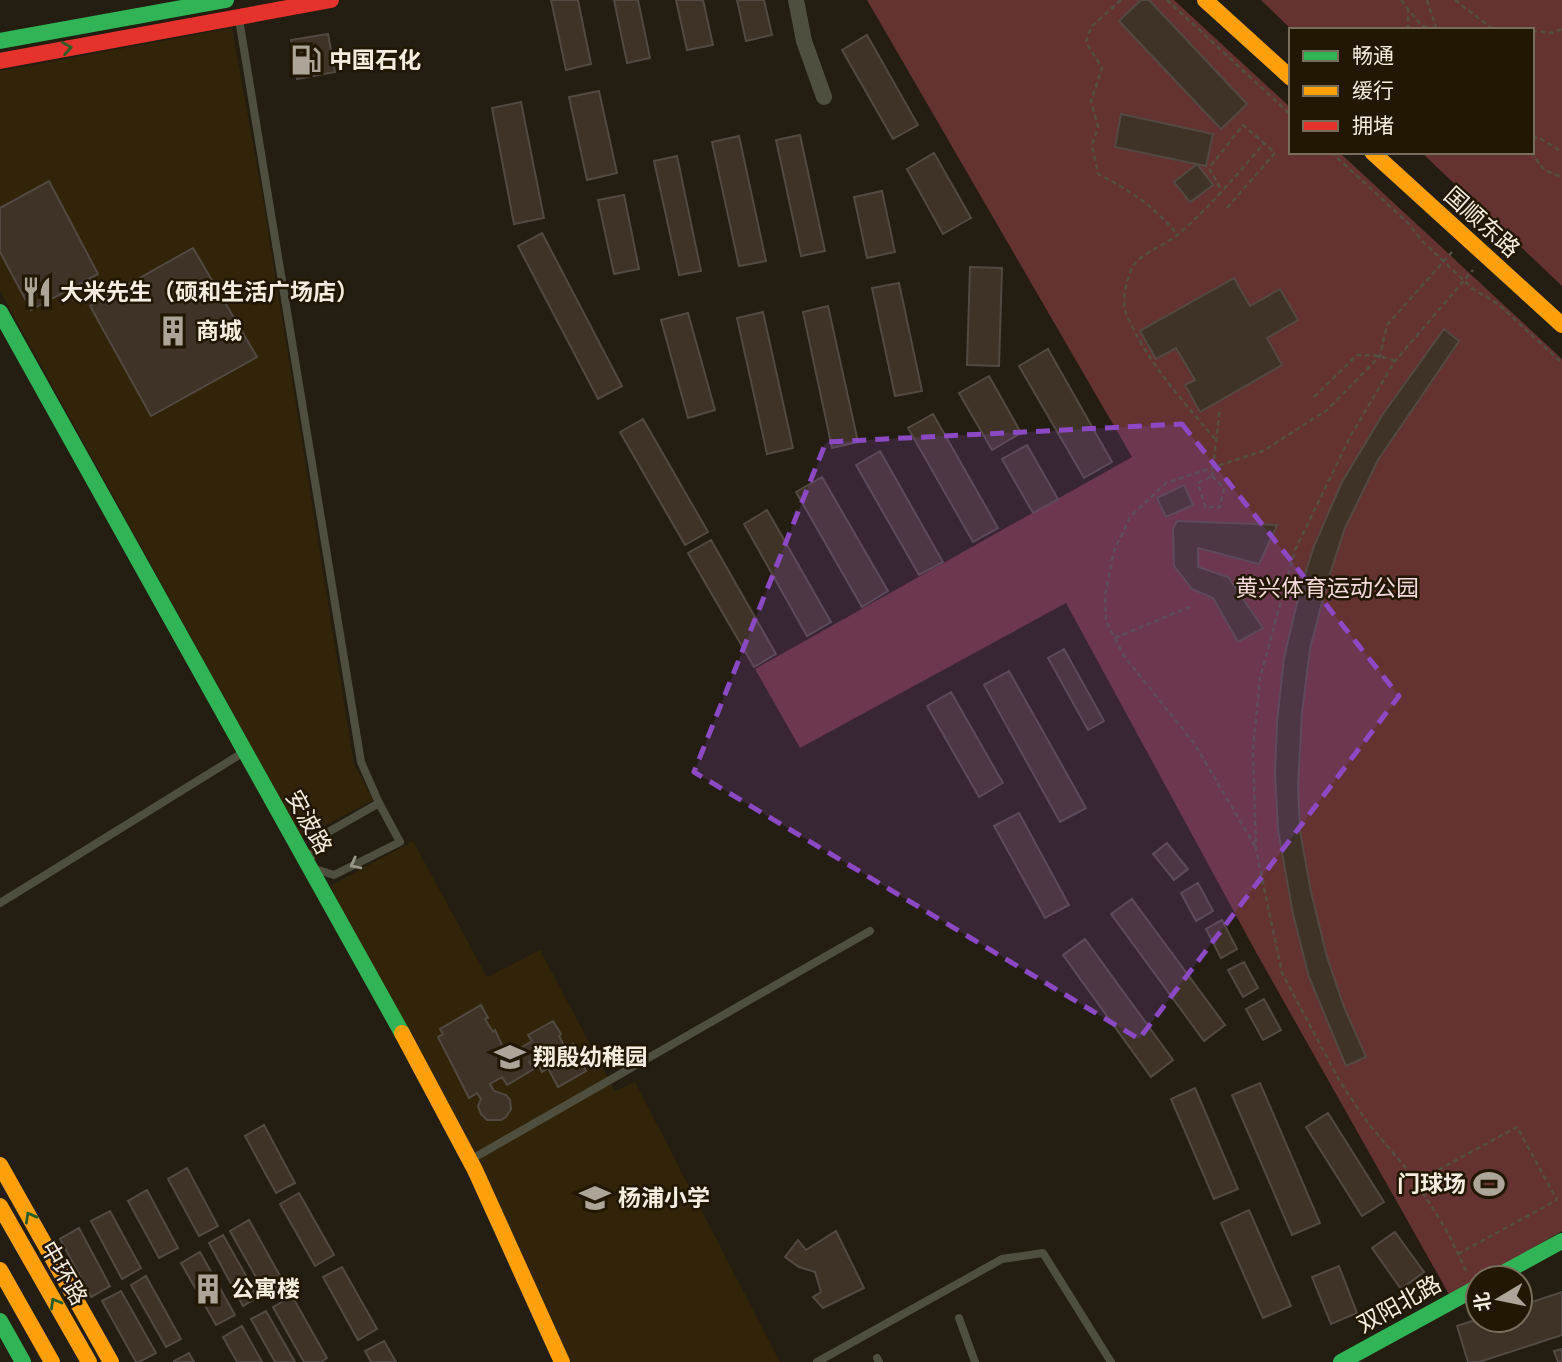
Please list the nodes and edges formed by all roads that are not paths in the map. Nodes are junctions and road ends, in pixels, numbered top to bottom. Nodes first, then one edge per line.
1 (226, 0) edge
2 (331, 0) edge
3 (796, 0) edge
4 (1205, 0) edge
5 (238, 17) junction
6 (0, 41) edge
7 (0, 61) edge
8 (1289, 76) edge
9 (824, 97) dead end
10 (1374, 154) edge
11 (0, 312) edge
12 (1562, 325) edge
13 (244, 752) junction
14 (379, 803) junction
15 (308, 867) junction
16 (0, 903) edge
17 (870, 931) dead end
18 (470, 1160) junction
19 (0, 1165) edge
20 (0, 1206) edge
21 (1562, 1241) edge
22 (1520, 1264) edge
23 (0, 1270) edge
24 (1464, 1288) edge
25 (960, 1318) dead end
26 (0, 1321) edge
27 (23, 1362) edge
28 (52, 1362) edge
29 (89, 1362) edge
30 (111, 1362) edge
31 (562, 1362) edge
32 (817, 1362) edge
33 (975, 1362) edge
34 (1111, 1362) edge
35 (1341, 1362) edge

1 - 6 main road
2 - 5 main road
3 - 9 street
4 - 8 main road
7 -> 5 main road
5 - 14 lane
10 - 12 main road, 国顺东路
11 - 13 main road, 安波路
13 - 15 main road, 安波路
13 - 16 lane
14 - 15 lane
14 -> 15 lane
15 - 18 main road, 安波路
17 - 18 lane
18 - 31 main road, 安波路
30 -> 19 main road
29 -> 20 main road, 中环路
21 - 22 main road
23 - 28 main road
24 - 35 main road, 双阳北路
25 - 33 lane
26 - 27 main road
32 - 34 lane

